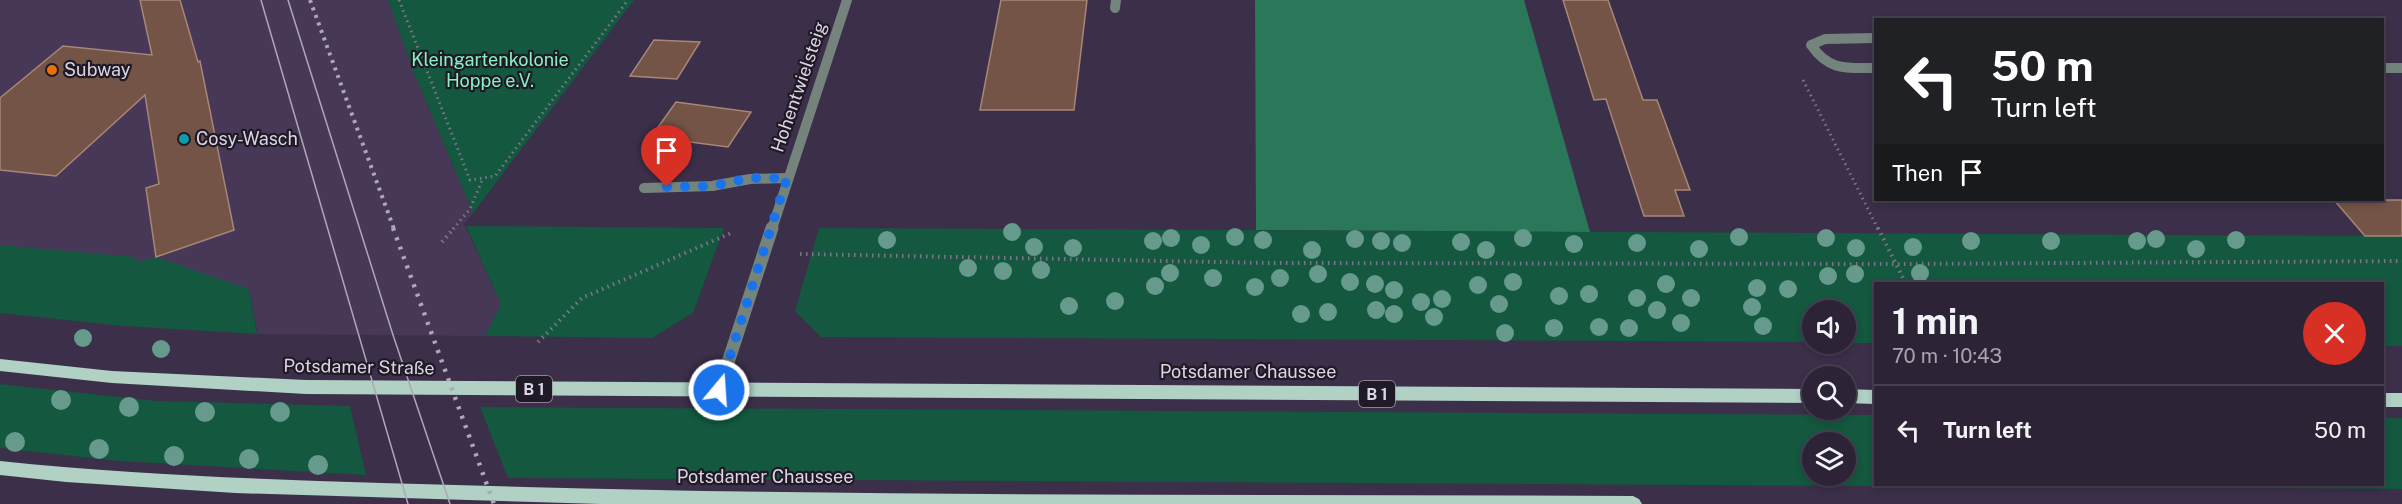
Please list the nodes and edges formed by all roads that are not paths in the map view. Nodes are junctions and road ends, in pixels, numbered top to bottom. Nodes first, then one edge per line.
1 (847, 0) edge
2 (1874, 38) edge
3 (1874, 68) edge
4 (2384, 68) edge
5 (2402, 68) edge
6 (787, 178) junction
7 (644, 188) dead end
8 (0, 365) edge
9 (719, 390) junction
10 (1802, 396) edge
11 (1856, 396) edge
12 (1874, 397) edge
13 (2384, 399) edge
14 (2402, 400) edge
15 (0, 468) edge
16 (1633, 504) edge

1 - 6 street, Hohentwielsteig
2 - 3 street
4 - 5 street
6 - 7 street
6 - 9 street, Hohentwielsteig
8 - 9 main road, Potsdamer Straße / B 1
9 - 10 main road, Potsdamer Chaussee / B 1
11 - 12 main road
13 - 14 main road
15 - 16 main road, Potsdamer Chaussee

